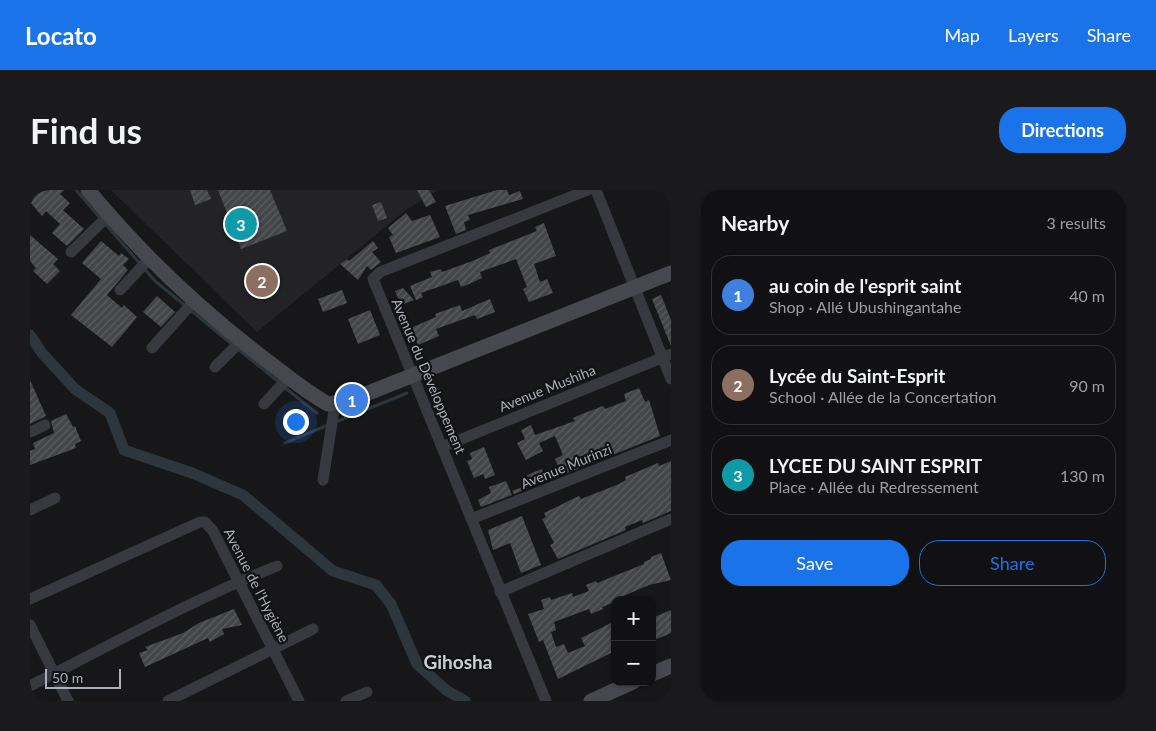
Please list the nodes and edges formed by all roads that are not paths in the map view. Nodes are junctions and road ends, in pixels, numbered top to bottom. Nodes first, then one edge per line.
1 (88, 190) edge
2 (588, 190) edge
3 (596, 190) edge
4 (109, 215) junction
5 (71, 252) dead end
6 (149, 259) junction
7 (671, 272) edge
8 (634, 287) junction
9 (120, 290) dead end
10 (194, 301) junction
11 (241, 341) junction
12 (152, 348) dead end
13 (667, 356) edge
14 (215, 367) dead end
15 (412, 374) junction
16 (289, 377) junction
17 (671, 379) edge
18 (264, 404) dead end
19 (336, 404) junction
20 (45, 425) dead end
21 (30, 432) edge
22 (671, 440) edge
23 (442, 447) junction
24 (323, 480) dead end
25 (55, 498) dead end
26 (30, 510) edge
27 (471, 519) junction
28 (671, 519) edge
29 (278, 566) dead end
30 (238, 582) junction
31 (500, 592) junction
32 (30, 599) edge
33 (30, 625) edge
34 (313, 629) dead end
35 (272, 649) junction
36 (671, 666) edge
37 (656, 672) edge
38 (55, 673) junction
39 (30, 686) edge
40 (624, 686) edge
41 (367, 692) dead end
42 (68, 701) edge
43 (168, 701) edge
44 (299, 701) edge
45 (346, 701) edge
46 (546, 701) edge
47 (591, 701) edge

1 - 4 street
2 - 15 street, Avenue du Développement
3 - 8 street
4 - 5 street
4 - 6 street
6 - 9 street
6 - 10 street
7 - 8 street
8 - 13 street
8 - 15 street
10 - 11 street
10 - 12 street
11 - 14 street
11 - 16 street
13 - 17 street
13 - 23 street, Avenue Mushiha
15 - 19 street
15 - 23 street, Avenue du Développement
16 - 18 street
16 - 19 street
19 - 24 street
20 - 21 street
22 - 27 street, Avenue Murinzi
23 - 27 street, Avenue du Développement
25 - 26 street
27 - 31 street, Avenue du Développement
28 - 31 street
29 - 30 street
30 - 32 street, Avenue de l'Hygiène
30 - 35 street, Avenue de l'Hygiène
30 - 38 street
31 - 46 street, Avenue du Développement
33 - 38 street
34 - 35 street
35 - 43 street
35 - 44 street, Avenue de l'Hygiène
36 - 37 street
38 - 39 street
38 - 42 street
40 - 47 street
41 - 45 street

